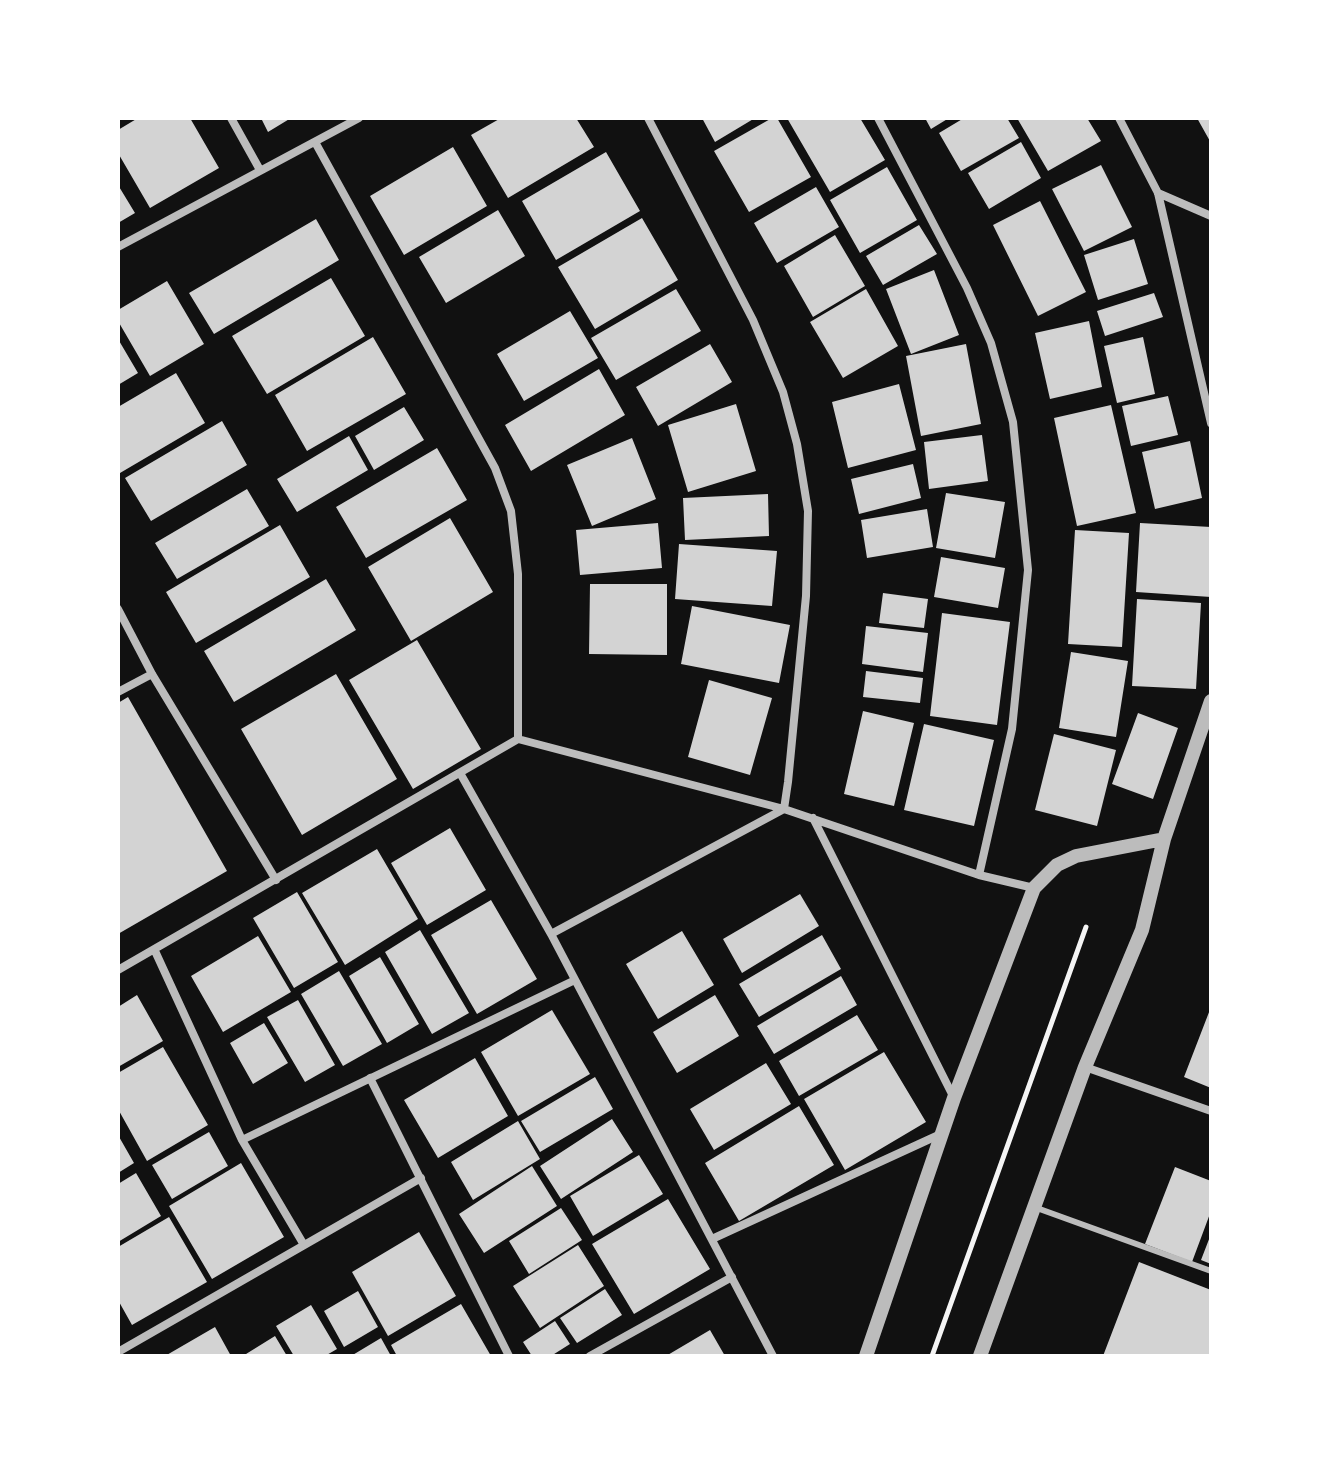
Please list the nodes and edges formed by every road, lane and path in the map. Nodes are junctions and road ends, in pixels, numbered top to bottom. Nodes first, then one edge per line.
1 (231, 118) edge
2 (359, 118) edge
3 (648, 118) edge
4 (878, 118) edge
5 (1119, 118) edge
6 (315, 142) junction
7 (260, 170) junction
8 (1158, 193) junction
9 (1211, 216) edge
10 (118, 247) edge
11 (1211, 423) edge
12 (118, 609) edge
13 (152, 674) junction
14 (118, 692) edge
15 (1211, 701) edge
16 (518, 739) junction
17 (460, 773) junction
18 (784, 809) junction
19 (813, 818) junction
20 (1164, 839) junction
21 (979, 875) junction
22 (276, 880) junction
23 (1034, 888) junction
24 (1086, 927) dead end
25 (551, 934) junction
26 (155, 951) junction
27 (118, 970) edge
28 (575, 980) junction
29 (1085, 1067) junction
30 (370, 1078) junction
31 (954, 1098) junction
32 (1211, 1111) edge
33 (943, 1133) junction
34 (242, 1140) junction
35 (421, 1178) junction
36 (1034, 1207) junction
37 (712, 1239) junction
38 (304, 1245) junction
39 (1211, 1271) edge
40 (732, 1277) junction
41 (118, 1352) edge
42 (509, 1356) edge
43 (590, 1356) edge
44 (773, 1356) edge
45 (866, 1356) edge
46 (932, 1356) edge
47 (980, 1356) edge

1 - 7 street
2 - 6 street
3 - 18 street
4 - 21 street
5 - 8 street
6 - 7 street
6 - 16 street
7 - 10 street
8 - 9 street
8 - 11 street
12 - 13 street
13 - 14 street
13 - 22 street
15 - 20 street
16 - 17 street
16 - 18 street
17 - 22 street
17 - 25 street
18 - 19 street
18 - 25 street
19 - 21 street
19 - 31 street
20 - 23 street
20 - 29 street
21 - 23 street
22 - 26 street
23 - 31 street
24 - 46 path
25 - 28 street
26 - 27 street
26 - 34 street
28 - 30 street
28 - 37 street
29 - 32 street
29 - 36 street
30 - 34 street
30 - 35 street
31 - 33 street
33 - 37 street
33 - 45 street
34 - 38 street
35 - 38 street
35 - 42 street
36 - 39 lane
36 - 47 street
37 - 40 street
38 - 41 street
40 - 43 street
40 - 44 street

